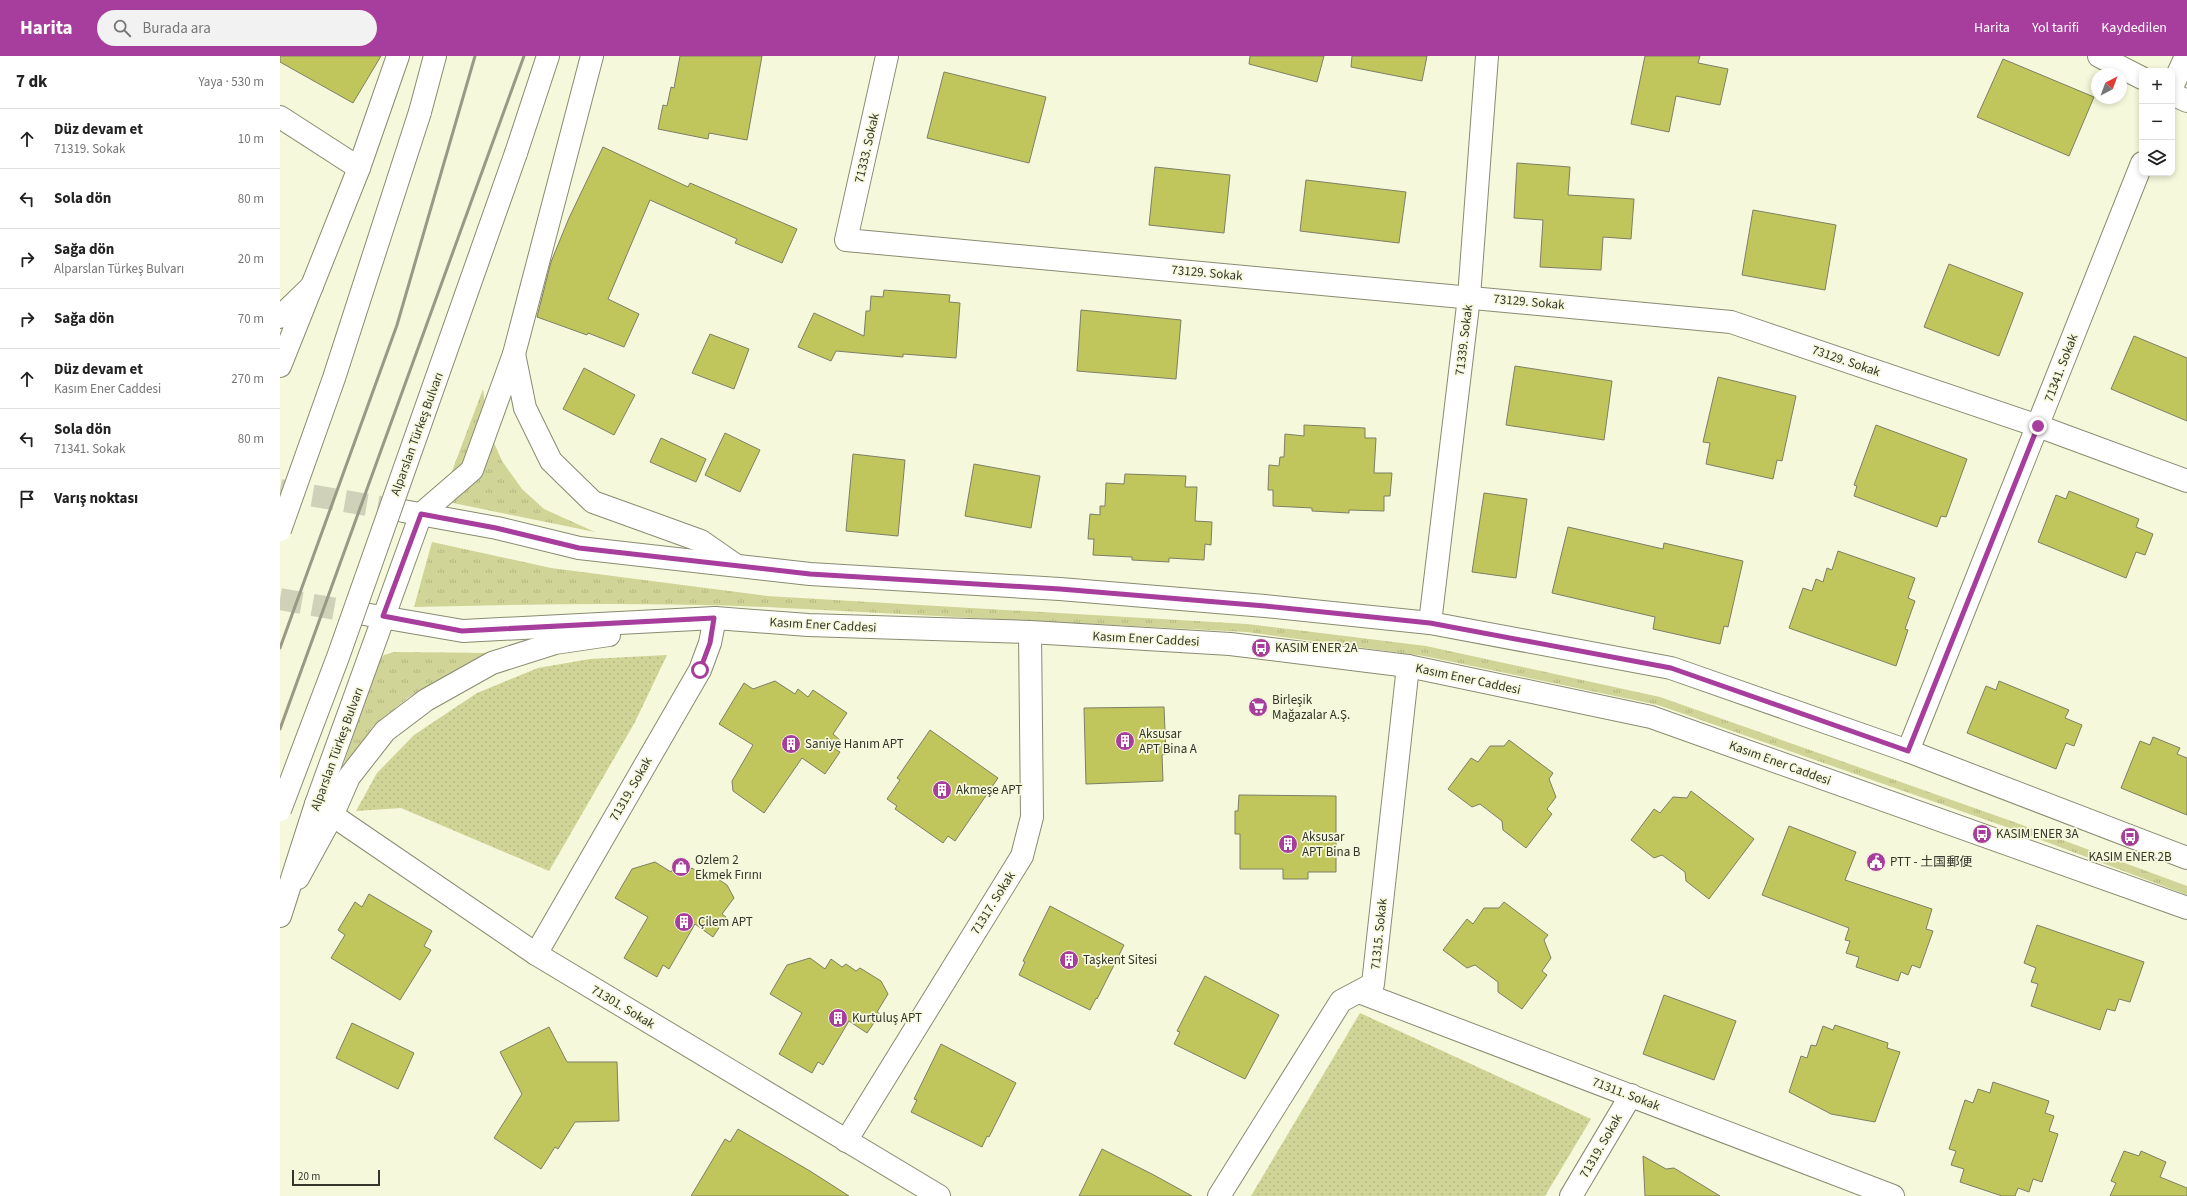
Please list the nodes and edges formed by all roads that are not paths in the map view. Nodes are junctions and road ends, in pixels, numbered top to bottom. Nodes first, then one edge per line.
1 (398, 56) edge
2 (435, 56) edge
3 (548, 56) edge
4 (592, 56) edge
5 (887, 56) edge
6 (1487, 56) edge
7 (2099, 56) edge
8 (2186, 56) edge
9 (2139, 76) edge
10 (2175, 80) edge
11 (2175, 95) edge
12 (2187, 101) edge
13 (280, 117) edge
14 (359, 168) junction
15 (2139, 171) edge
16 (846, 240) joint
17 (312, 286) junction
18 (1469, 297) junction
19 (280, 317) edge
20 (514, 354) junction
21 (280, 366) edge
22 (2038, 426) junction
23 (2187, 481) edge
24 (412, 512) junction
25 (280, 530) edge
26 (735, 565) junction
27 (374, 615) junction
28 (714, 618) junction
29 (1430, 623) junction
30 (1030, 632) junction
31 (1408, 666) junction
32 (1908, 751) junction
33 (280, 810) edge
34 (324, 810) junction
35 (2187, 858) edge
36 (2187, 908) edge
37 (282, 910) edge
38 (536, 954) junction
39 (1359, 992) junction
40 (1631, 1095) junction
41 (846, 1141) junction
42 (939, 1196) edge
43 (1220, 1196) edge
44 (1571, 1196) edge
45 (1893, 1196) edge

1 - 14 main road
2 - 25 main road, bridge
3 - 33 main road, Alparslan Türkeş Bulvarı, bridge
4 - 20 main road, Alparslan Türkeş Bulvarı
5 - 16 main road, 71333. Sokak
6 - 18 main road, 71339. Sokak
7 - 9 main road
8 - 10 main road
11 - 12 main road
13 - 14 main road
14 - 17 main road
15 - 22 main road, 71341. Sokak
16 - 18 main road, 73129. Sokak
17 - 19 main road
17 - 21 main road
18 - 22 main road, 73129. Sokak
18 - 29 main road, 71339. Sokak
20 - 24 main road, Alparslan Türkeş Bulvarı
20 - 26 main road
22 - 23 main road, 73129. Sokak
22 - 32 main road, 71341. Sokak
24 - 26 main road
24 - 27 main road, Alparslan Türkeş Bulvarı
26 - 29 main road
27 - 28 main road
27 - 34 main road, Alparslan Türkeş Bulvarı
28 - 30 main road, Kasım Ener Caddesi
28 - 34 main road
28 - 38 main road, 71319. Sokak
29 - 32 main road
30 - 31 main road, Kasım Ener Caddesi
30 - 41 main road, 71317. Sokak
31 - 36 main road, Kasım Ener Caddesi
31 - 39 main road, 71315. Sokak
32 - 35 main road
34 - 37 main road, Alparslan Türkeş Bulvarı
34 - 38 main road, 71301. Sokak
38 - 41 main road, 71301. Sokak
39 - 40 main road, 71311. Sokak
39 - 43 main road, 71315. Sokak
40 - 44 main road, 71319. Sokak
40 - 45 main road, 71311. Sokak
41 - 42 main road, 71301. Sokak

